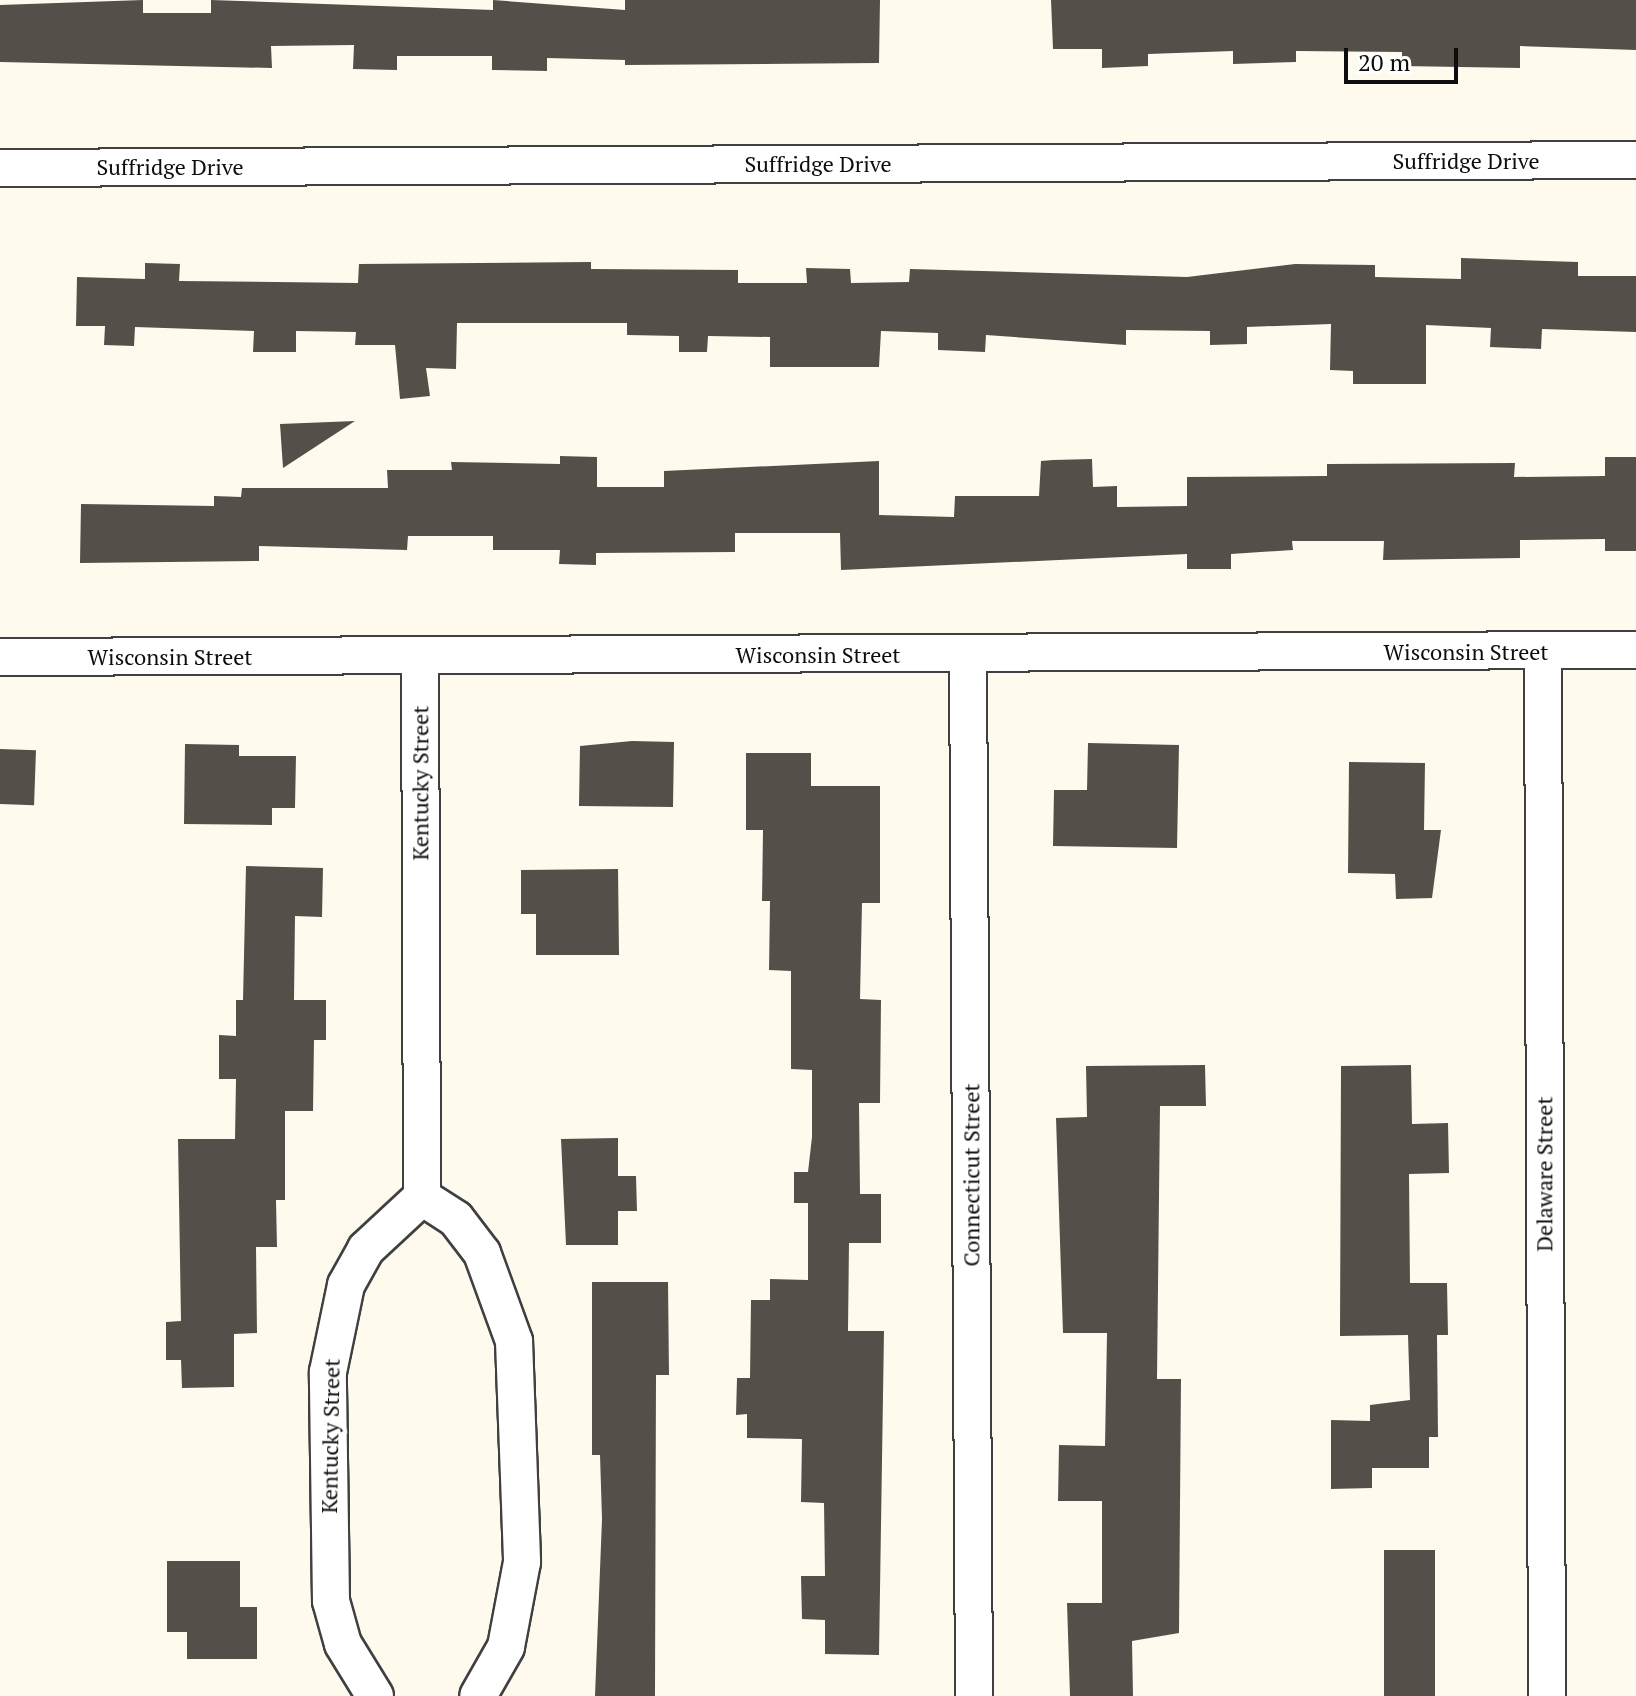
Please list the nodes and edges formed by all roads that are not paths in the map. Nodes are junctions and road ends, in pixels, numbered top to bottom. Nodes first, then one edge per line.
1 (1636, 160) edge
2 (0, 168) edge
3 (1636, 650) edge
4 (1543, 651) junction
5 (968, 655) junction
6 (0, 657) edge
7 (420, 657) junction
8 (422, 1197) junction
9 (375, 1696) edge
10 (478, 1696) edge
11 (974, 1696) edge
12 (1547, 1696) edge

1 - 2 street, Suffridge Drive
3 - 4 street, Wisconsin Street
4 - 5 street, Wisconsin Street
4 - 12 street, Delaware Street
5 - 7 street, Wisconsin Street
5 - 11 street, Connecticut Street
6 - 7 street, Wisconsin Street
7 - 8 street, Kentucky Street
8 - 9 street, Kentucky Street
8 - 10 street

